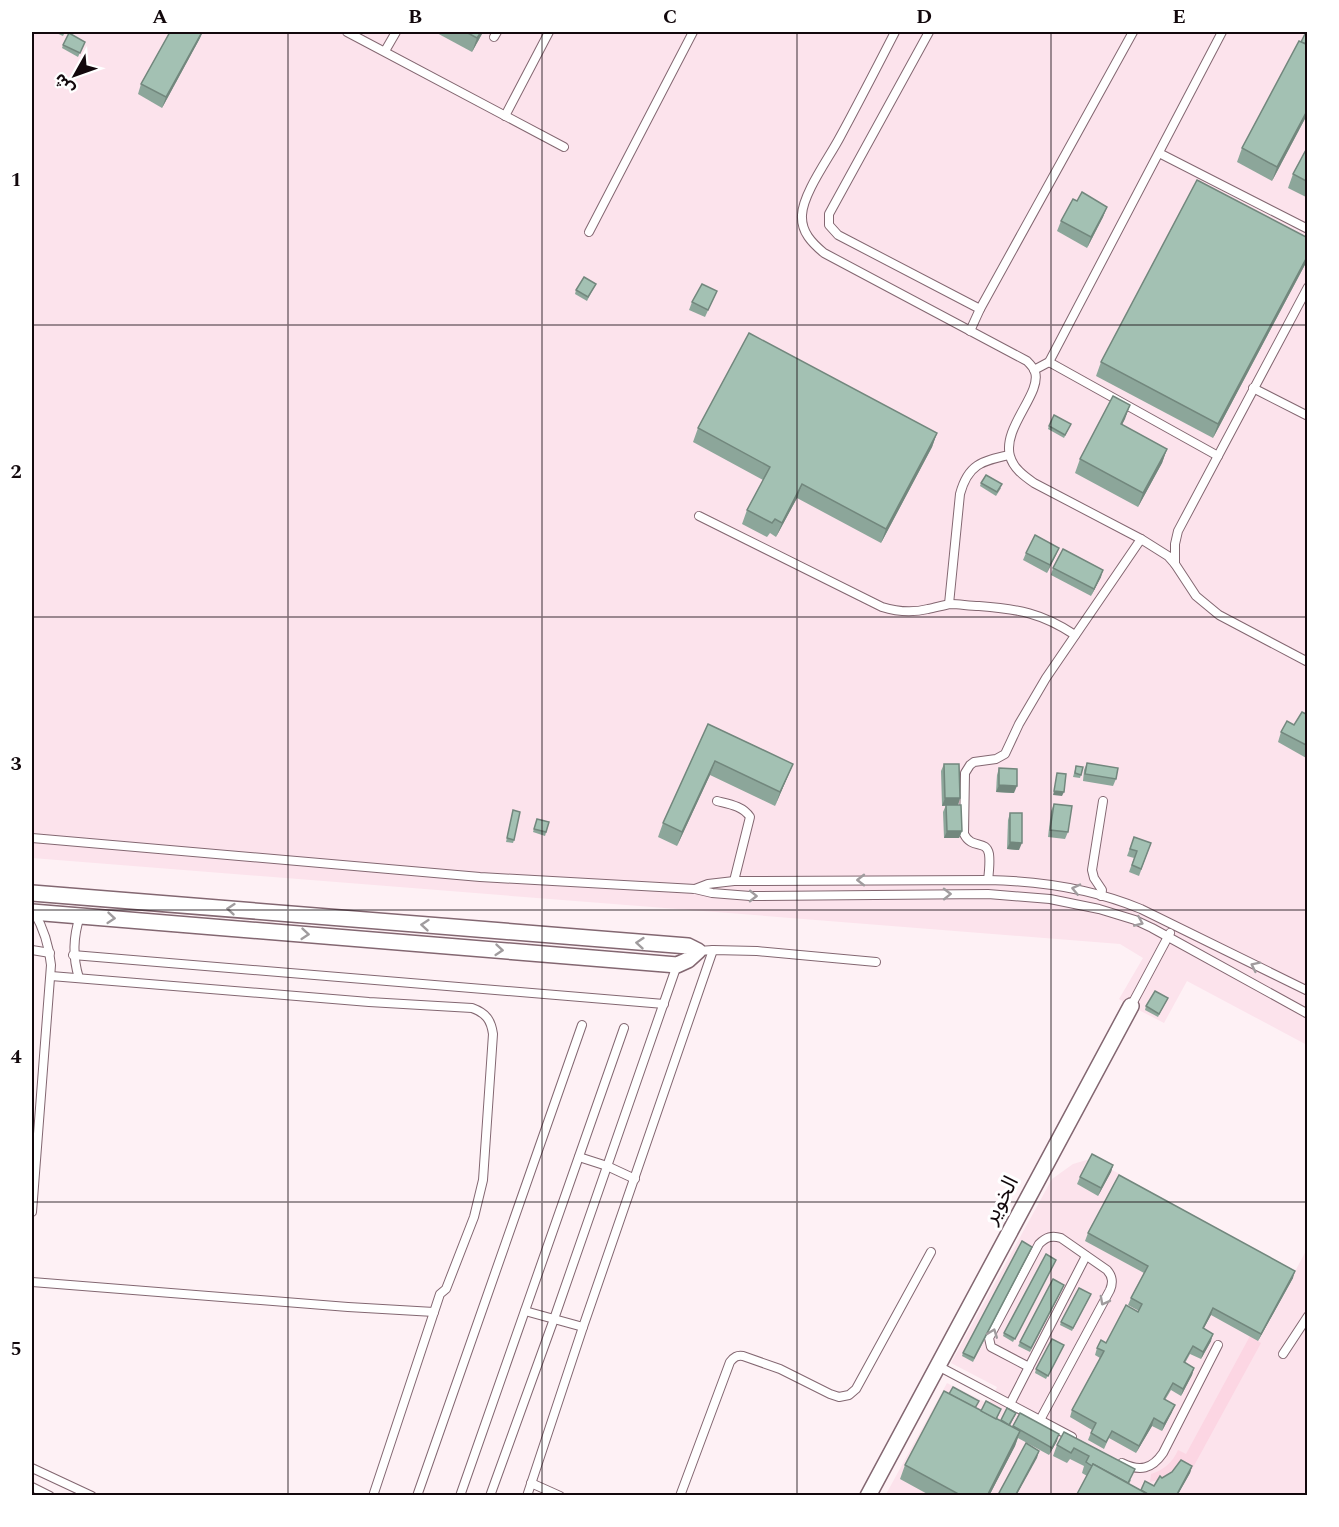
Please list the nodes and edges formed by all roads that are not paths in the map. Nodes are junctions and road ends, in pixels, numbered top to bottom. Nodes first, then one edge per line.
1 (347, 32) edge
2 (396, 32) edge
3 (549, 32) edge
4 (693, 32) edge
5 (895, 32) edge
6 (929, 32) edge
7 (1133, 32) edge
8 (1222, 32) edge
9 (385, 51) junction
10 (505, 116) junction
11 (564, 147) dead end
12 (1159, 153) junction
13 (1308, 229) edge
14 (589, 232) dead end
15 (1308, 287) edge
16 (980, 309) junction
17 (970, 331) junction
18 (1049, 362) junction
19 (1034, 370) junction
20 (1253, 388) junction
21 (1308, 416) edge
22 (1009, 455) junction
23 (1218, 456) junction
24 (699, 516) dead end
25 (1141, 539) junction
26 (1175, 564) junction
27 (950, 604) junction
28 (1075, 635) junction
29 (1308, 662) edge
30 (717, 801) dead end
31 (1102, 801) dead end
32 (32, 838) edge
33 (988, 880) junction
34 (734, 881) junction
35 (695, 889) junction
36 (32, 893) edge
37 (48, 894) junction
38 (1101, 896) junction
39 (38, 912) edge
40 (80, 916) junction
41 (1174, 926) junction
42 (1168, 936) junction
43 (32, 950) edge
44 (705, 950) junction
45 (50, 953) junction
46 (74, 956) junction
47 (876, 962) dead end
48 (677, 965) junction
49 (51, 976) junction
50 (79, 978) junction
51 (1308, 991) edge
52 (664, 1004) junction
53 (1131, 1006) joint
54 (1308, 1014) edge
55 (582, 1025) dead end
56 (624, 1028) dead end
57 (579, 1157) junction
58 (607, 1166) junction
59 (635, 1179) junction
60 (32, 1212) edge
61 (931, 1252) dead end
62 (1086, 1256) junction
63 (32, 1282) edge
64 (525, 1311) junction
65 (434, 1312) junction
66 (1308, 1316) edge
67 (554, 1319) junction
68 (583, 1327) junction
69 (1218, 1346) dead end
70 (1283, 1354) dead end
71 (938, 1366) junction
72 (1029, 1367) junction
73 (1010, 1404) junction
74 (1040, 1420) junction
75 (1080, 1441) edge
76 (1110, 1456) edge
77 (32, 1468) edge
78 (531, 1483) junction
79 (32, 1487) edge
80 (50, 1496) edge
81 (92, 1496) edge
82 (373, 1496) edge
83 (417, 1496) edge
84 (460, 1496) edge
85 (490, 1496) edge
86 (527, 1496) edge
87 (560, 1496) edge
88 (680, 1496) edge
89 (868, 1496) edge

1 - 9 lane
2 - 9 lane
3 - 10 lane
4 - 14 lane
5 - 17 lane
6 - 16 lane
7 - 16 lane
8 - 12 lane
9 - 10 lane
10 - 11 lane
12 - 13 lane
12 - 18 lane
15 - 20 lane
16 - 17 lane
17 - 19 lane
18 - 19 lane
18 - 23 lane
19 - 22 lane
20 - 21 lane
20 - 23 lane
22 - 25 lane
22 - 27 lane
23 - 26 lane
24 - 27 lane
25 - 26 lane
25 - 28 lane
26 - 29 lane
27 - 28 lane
28 - 33 lane
30 - 34 lane
31 - 38 lane
32 - 35 lane
33 -> 34 lane
38 -> 33 lane
34 - 35 lane
35 -> 42 lane
36 - 37 street
37 - 39 street
44 -> 37 street
38 - 41 lane
39 - 40 street
39 - 45 lane
40 - 46 lane
40 -> 48 street
41 - 42 lane, الخوير
51 -> 41 lane
42 - 53 lane, الخوير
42 - 54 lane
43 - 45 lane
44 - 47 lane
44 - 48 street
44 - 59 lane
45 - 49 lane
46 - 50 lane
46 - 52 lane
48 - 52 lane
49 - 50 lane
49 - 60 lane
50 - 65 lane
52 - 58 lane
53 - 71 street, الخوير
55 - 83 lane
56 - 57 lane
57 - 58 lane
57 - 64 lane
58 - 59 lane
58 - 67 lane
59 - 68 lane
61 - 88 lane
62 - 72 lane
72 -> 62 lane
62 -> 74 lane
63 - 65 lane
64 - 67 lane
64 - 84 lane
65 - 82 lane
66 - 70 lane
67 - 68 lane
67 - 85 lane
68 - 78 lane
69 - 76 lane
71 - 73 lane
71 - 89 street, الخوير
72 - 73 lane
73 - 74 lane
74 - 75 lane
77 - 81 lane
78 - 86 lane
78 - 87 lane
79 - 80 lane

